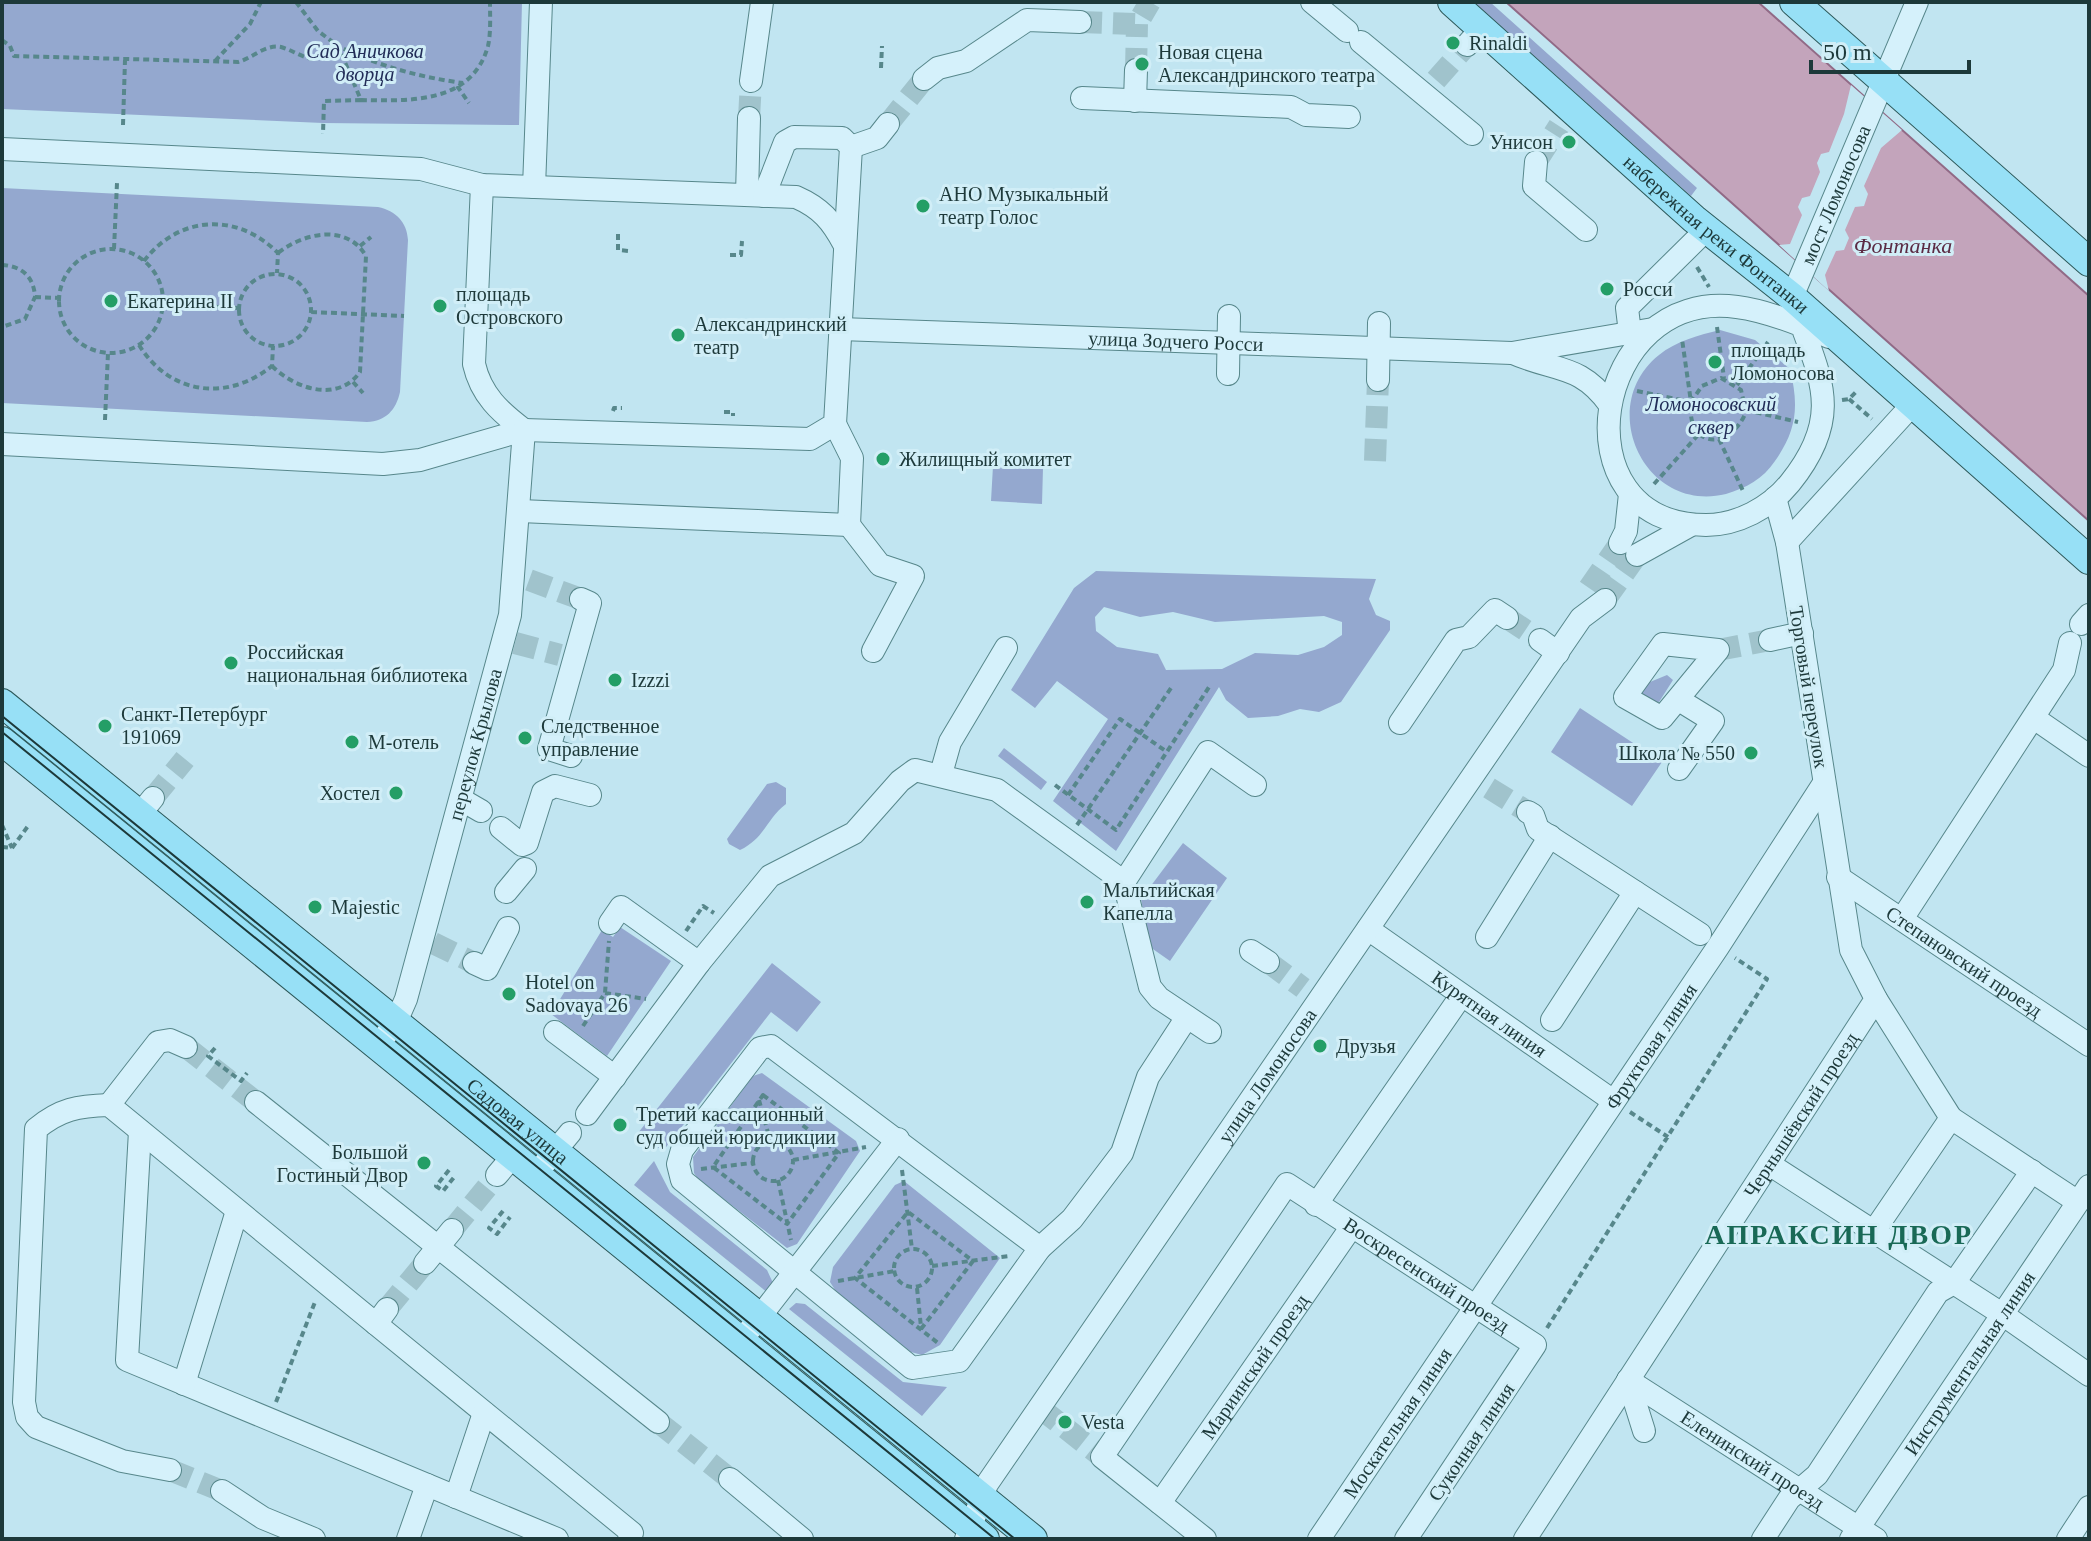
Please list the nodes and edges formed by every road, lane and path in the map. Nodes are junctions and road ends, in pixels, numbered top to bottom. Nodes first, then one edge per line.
1 (261, 2) edge
2 (296, 2) edge
3 (490, 2) edge
4 (541, 2) edge
5 (762, 2) edge
6 (1312, 2) edge
7 (1452, 2) edge
8 (1794, 2) edge
9 (1917, 2) edge
10 (1080, 22) tunnel mouth
11 (2, 40) edge
12 (338, 46) junction
13 (882, 46) dead end
14 (125, 60) junction
15 (215, 61) junction
16 (881, 68) dead end
17 (1136, 70) tunnel mouth
18 (924, 79) tunnel mouth
19 (751, 81) tunnel mouth
20 (460, 85) junction
21 (1879, 94) junction
22 (1082, 98) dead end
23 (361, 100) junction
24 (1135, 101) junction
25 (469, 103) dead end
26 (1349, 117) dead end
27 (749, 118) tunnel mouth
28 (888, 124) tunnel mouth
29 (123, 125) dead end
30 (323, 134) dead end
31 (1472, 134) dead end
32 (851, 147) junction
33 (2, 149) edge
34 (1536, 162) dead end
35 (117, 183) dead end
36 (482, 185) junction
37 (534, 187) junction
38 (755, 195) junction
39 (1707, 229) junction
40 (1586, 230) dead end
41 (618, 234) dead end
42 (371, 237) dead end
43 (742, 241) dead end
44 (844, 244) junction
45 (360, 246) junction
46 (114, 249) junction
47 (629, 251) dead end
48 (278, 253) junction
49 (730, 255) dead end
50 (144, 261) junction
51 (2089, 262) edge
52 (1695, 263) dead end
53 (2, 265) edge
54 (277, 273) junction
55 (1712, 293) dead end
56 (35, 297) junction
57 (1792, 297) junction
58 (59, 298) junction
59 (163, 304) junction
60 (239, 308) junction
61 (311, 312) junction
62 (363, 314) junction
63 (404, 316) dead end
64 (1229, 316) dead end
65 (1379, 323) dead end
66 (1800, 324) junction
67 (1716, 325) dead end
68 (2, 327) edge
69 (840, 329) junction
70 (1653, 329) junction
71 (1630, 333) junction
72 (1681, 336) dead end
73 (1228, 342) junction
74 (1768, 342) dead end
75 (139, 345) junction
76 (273, 346) junction
77 (1848, 346) junction
78 (1378, 348) junction
79 (108, 353) junction
80 (1512, 353) junction
81 (272, 366) junction
82 (1228, 374) dead end
83 (1725, 379) junction
84 (1378, 380) tunnel mouth
85 (353, 382) junction
86 (1737, 385) junction
87 (1629, 389) dead end
88 (1856, 392) dead end
89 (363, 393) dead end
90 (1691, 402) junction
91 (1610, 405) junction
92 (1912, 405) junction
93 (1746, 410) junction
94 (105, 420) dead end
95 (1874, 421) dead end
96 (1801, 423) dead end
97 (835, 424) junction
98 (524, 430) junction
99 (1698, 435) junction
100 (1719, 439) junction
101 (2, 444) edge
102 (1654, 484) dead end
103 (1744, 493) dead end
104 (1630, 494) junction
105 (1775, 498) junction
106 (1825, 501) junction
107 (520, 511) junction
108 (849, 525) junction
109 (1691, 525) junction
110 (1787, 542) junction
111 (2089, 560) edge
112 (1597, 594) tunnel mouth
113 (581, 599) dead end
114 (1507, 618) dead end
115 (2080, 627) edge
116 (1802, 633) junction
117 (1770, 640) tunnel mouth
118 (1006, 648) dead end
119 (873, 651) dead end
120 (1211, 684) dead end
121 (1171, 688) dead end
122 (1679, 700) dead end
123 (2, 703) edge
124 (2034, 718) junction
125 (1400, 723) dead end
126 (1140, 733) junction
127 (2, 741) edge
128 (1167, 752) junction
129 (571, 756) dead end
130 (2089, 756) edge
131 (1679, 769) dead end
132 (941, 774) junction
133 (1824, 783) junction
134 (1055, 785) dead end
135 (1255, 785) dead end
136 (590, 795) dead end
137 (1068, 795) junction
138 (1088, 809) junction
139 (1528, 812) tunnel mouth
140 (2, 825) edge
141 (28, 826) dead end
142 (501, 828) dead end
143 (1550, 836) junction
144 (1066, 840) junction
145 (2, 847) edge
146 (12, 848) junction
147 (527, 854) junction
148 (1838, 877) junction
149 (1124, 882) junction
150 (506, 892) dead end
151 (1635, 892) junction
152 (1902, 919) junction
153 (610, 923) joint
154 (729, 924) junction
155 (508, 928) dead end
156 (1368, 929) junction
157 (1487, 937) dead end
158 (1709, 941) junction
159 (674, 945) junction
160 (474, 963) dead end
161 (699, 963) junction
162 (605, 993) junction
163 (1461, 996) junction
164 (1876, 999) junction
165 (670, 1002) junction
166 (1187, 1017) junction
167 (1552, 1020) dead end
168 (396, 1022) junction
169 (1210, 1032) dead end
170 (563, 1038) joint
171 (378, 1045) junction
172 (2089, 1045) edge
173 (186, 1047) tunnel mouth
174 (215, 1048) dead end
175 (247, 1073) dead end
176 (615, 1077) junction
177 (759, 1100) junction
178 (1612, 1100) junction
179 (256, 1102) tunnel mouth
180 (109, 1105) junction
181 (587, 1114) dead end
182 (1951, 1118) junction
183 (140, 1131) junction
184 (1668, 1137) junction
185 (898, 1139) junction
186 (770, 1140) junction
187 (562, 1142) junction
188 (839, 1153) junction
189 (793, 1160) junction
190 (753, 1162) junction
191 (1769, 1164) junction
192 (713, 1167) junction
193 (449, 1170) dead end
194 (679, 1171) junction
195 (2032, 1171) junction
196 (536, 1174) junction
197 (455, 1176) dead end
198 (778, 1180) junction
199 (2084, 1194) edge
200 (1316, 1205) junction
201 (237, 1211) junction
202 (503, 1211) dead end
203 (908, 1212) junction
204 (510, 1217) dead end
205 (787, 1224) junction
206 (1350, 1229) junction
207 (1874, 1231) junction
208 (1040, 1248) junction
209 (912, 1249) junction
210 (973, 1261) junction
211 (932, 1266) junction
212 (895, 1271) junction
213 (796, 1274) junction
214 (855, 1278) junction
215 (323, 1281) junction
216 (1954, 1283) junction
217 (917, 1287) junction
218 (1474, 1305) junction
219 (2002, 1314) junction
220 (760, 1318) junction
221 (921, 1329) junction
222 (741, 1341) junction
223 (1535, 1345) junction
224 (2089, 1375) edge
225 (1628, 1380) junction
226 (184, 1384) junction
227 (484, 1413) junction
228 (270, 1419) junction
229 (658, 1422) tunnel mouth
230 (1644, 1431) dead end
231 (170, 1470) tunnel mouth
232 (730, 1479) tunnel mouth
233 (427, 1485) junction
234 (222, 1491) tunnel mouth
235 (1801, 1491) junction
236 (456, 1497) junction
237 (982, 1498) junction
238 (1160, 1503) junction
239 (2089, 1507) edge
240 (974, 1535) edge
241 (1862, 1535) edge
242 (314, 1539) edge
243 (408, 1539) edge
244 (557, 1539) edge
245 (629, 1539) edge
246 (802, 1539) edge
247 (1033, 1539) edge
248 (1205, 1539) edge
249 (1319, 1539) edge
250 (1406, 1539) edge
251 (1525, 1539) edge
252 (1763, 1539) edge
253 (2068, 1539) edge

1 - 15 path
2 - 12 path
3 - 20 path
4 - 37 street
5 - 19 street
6 - 31 street
7 - 39 main road, набережная реки Фонтанки
8 - 21 main road
9 - 21 street
10 - 18 street
11 - 14 path
12 - 15 path
12 - 20 path
12 - 23 path
13 - 16 path
14 - 15 path
14 - 29 path
17 - 24 street
20 - 23 path
20 - 25 path
21 - 51 main road
21 - 57 street, мост Ломоносова
22 - 24 street
23 - 30 path
24 - 26 street
27 - 38 street
28 - 32 street
32 - 38 street
32 - 44 street
33 - 36 street
34 - 40 street
35 - 46 path
36 - 37 street
36 - 98 street
37 - 38 street
38 - 44 street
39 - 57 main road, набережная реки Фонтанки
39 - 71 street
41 - 47 path
42 - 45 path
43 - 49 path
44 - 69 street
45 - 48 path
45 - 62 path
46 - 50 path
46 - 58 path
48 - 50 path
48 - 54 path
50 - 59 path
52 - 55 path
53 - 56 path
54 - 60 path
54 - 61 path
56 - 58 path
56 - 68 path
57 - 66 street
57 - 77 main road, набережная реки Фонтанки
58 - 79 path
59 - 60 path
59 - 75 path
60 - 76 path
61 - 62 path
61 - 76 path
62 - 63 path
62 - 85 path
64 - 73 street
65 - 78 street
66 - 70 street
66 - 77 street
66 - 105 street
67 - 83 path
69 - 73 street, улица Зодчего Росси
69 - 97 street
70 - 71 street, улица Зодчего Росси
70 - 91 street
71 - 80 street, улица Зодчего Росси
72 - 90 path
73 - 78 street, улица Зодчего Росси
73 - 82 street
74 - 86 path
75 - 79 path
75 - 81 path
76 - 81 path
77 - 92 main road, набережная реки Фонтанки
78 - 80 street, улица Зодчего Росси
78 - 84 street
79 - 94 path
80 - 91 street, улица Зодчего Росси
81 - 85 path
83 - 86 path
83 - 90 path
85 - 89 path
86 - 93 path
87 - 90 path
88 - 95 path
90 - 99 path
91 - 104 street
92 - 106 street
92 - 111 main road, набережная реки Фонтанки
93 - 96 path
93 - 100 path
97 - 98 street
97 - 108 street
98 - 101 street
98 - 107 street, переулок Крылова
99 - 100 path
99 - 102 path
100 - 103 path
104 - 109 street
104 - 109 street
105 - 106 street
105 - 109 street
105 - 110 street, Торговый переулок
106 - 110 street
107 - 108 street
107 - 168 street, переулок Крылова
108 - 119 street
110 - 116 street, Торговый переулок
112 - 156 street, улица Ломоносова
113 - 129 street
114 - 125 street
115 - 124 street
116 - 117 street
116 - 133 street, Торговый переулок
118 - 132 street
120 - 128 path
121 - 126 path
122 - 131 street
123 - 168 main road, Садовая улица
124 - 130 street
124 - 152 street
126 - 128 path
126 - 137 path
126 - 138 path
127 - 171 main road, Садовая улица
128 - 138 path
132 - 144 street
132 - 154 street
133 - 148 street, Торговый переулок
133 - 158 street, Фруктовая линия
134 - 137 path
135 - 149 street
136 - 147 street
137 - 138 path
138 - 144 path
139 - 143 street
140 - 146 path
141 - 146 path
142 - 147 street
143 - 151 street
143 - 157 street
144 - 149 street
145 - 146 path
147 - 150 street
148 - 152 street, Степановский проезд
148 - 164 street
149 - 166 street
151 - 158 street
151 - 167 street
152 - 172 street, Степановский проезд
153 - 159 street
153 - 162 path
154 - 159 path
154 - 161 street
155 - 160 street
156 - 163 street, Курятная линия
156 - 237 street, улица Ломоносова
158 - 178 street, Фруктовая линия
158 - 184 path
159 - 161 street
161 - 165 street
162 - 165 path
162 - 170 path
163 - 178 street, Курятная линия
163 - 200 street
164 - 182 street
164 - 191 street, Чернышёвский проезд
165 - 176 street
166 - 169 street
166 - 208 street
168 - 171 street, переулок Крылова
168 - 187 main road, Садовая улица
170 - 176 street
171 - 196 main road, Садовая улица
173 - 180 street
174 - 175 path
176 - 181 street
177 - 186 path
177 - 188 path
177 - 192 path
178 - 184 path
178 - 218 street, Фруктовая линия
179 - 229 street
180 - 183 street
180 - 231 street
182 - 195 street
182 - 207 street
183 - 201 street
183 - 226 street
184 - 223 path
185 - 188 path
185 - 194 street
185 - 203 path
185 - 208 street
185 - 213 street
186 - 189 path
186 - 190 path
187 - 196 street
187 - 220 main road, Садовая улица
188 - 189 path
188 - 205 path
189 - 198 path
190 - 192 path
190 - 198 path
191 - 207 street
191 - 225 street, Чернышёвский проезд
192 - 194 path
192 - 205 path
193 - 197 path
194 - 213 street
195 - 199 street
195 - 216 street
196 - 222 main road, Садовая улица
198 - 205 path
199 - 219 street, Инструментальная линия
200 - 206 street, Воскресенский проезд
200 - 238 street, Воскресенский проезд
201 - 215 street
201 - 226 street
202 - 204 path
203 - 209 path
203 - 210 path
203 - 214 path
205 - 213 path
206 - 218 street, Воскресенский проезд
206 - 238 street, Мариинский проезд
207 - 216 street
208 - 210 path
208 - 213 street
209 - 211 path
209 - 212 path
210 - 211 path
210 - 221 path
211 - 217 path
212 - 214 path
212 - 217 path
213 - 214 path
213 - 220 street
214 - 221 path
215 - 227 street
215 - 228 path
216 - 219 street
216 - 235 street
217 - 221 path
218 - 223 street, Воскресенский проезд
218 - 249 street, Москательная линия
219 - 224 street
219 - 241 street, Инструментальная линия
220 - 222 street
220 - 237 main road, Садовая улица
222 - 240 main road, Садовая улица
223 - 250 street, Суконная линия
225 - 230 street
225 - 235 street, Еленинский проезд
225 - 251 street, Чернышёвский проезд
226 - 228 street
227 - 236 street
227 - 245 street
228 - 233 street
232 - 246 street
233 - 236 street
233 - 243 street
234 - 242 street
235 - 241 street, Еленинский проезд
235 - 252 street
236 - 244 street
237 - 240 street, улица Ломоносова
237 - 247 main road, Садовая улица
238 - 248 street
239 - 253 street

